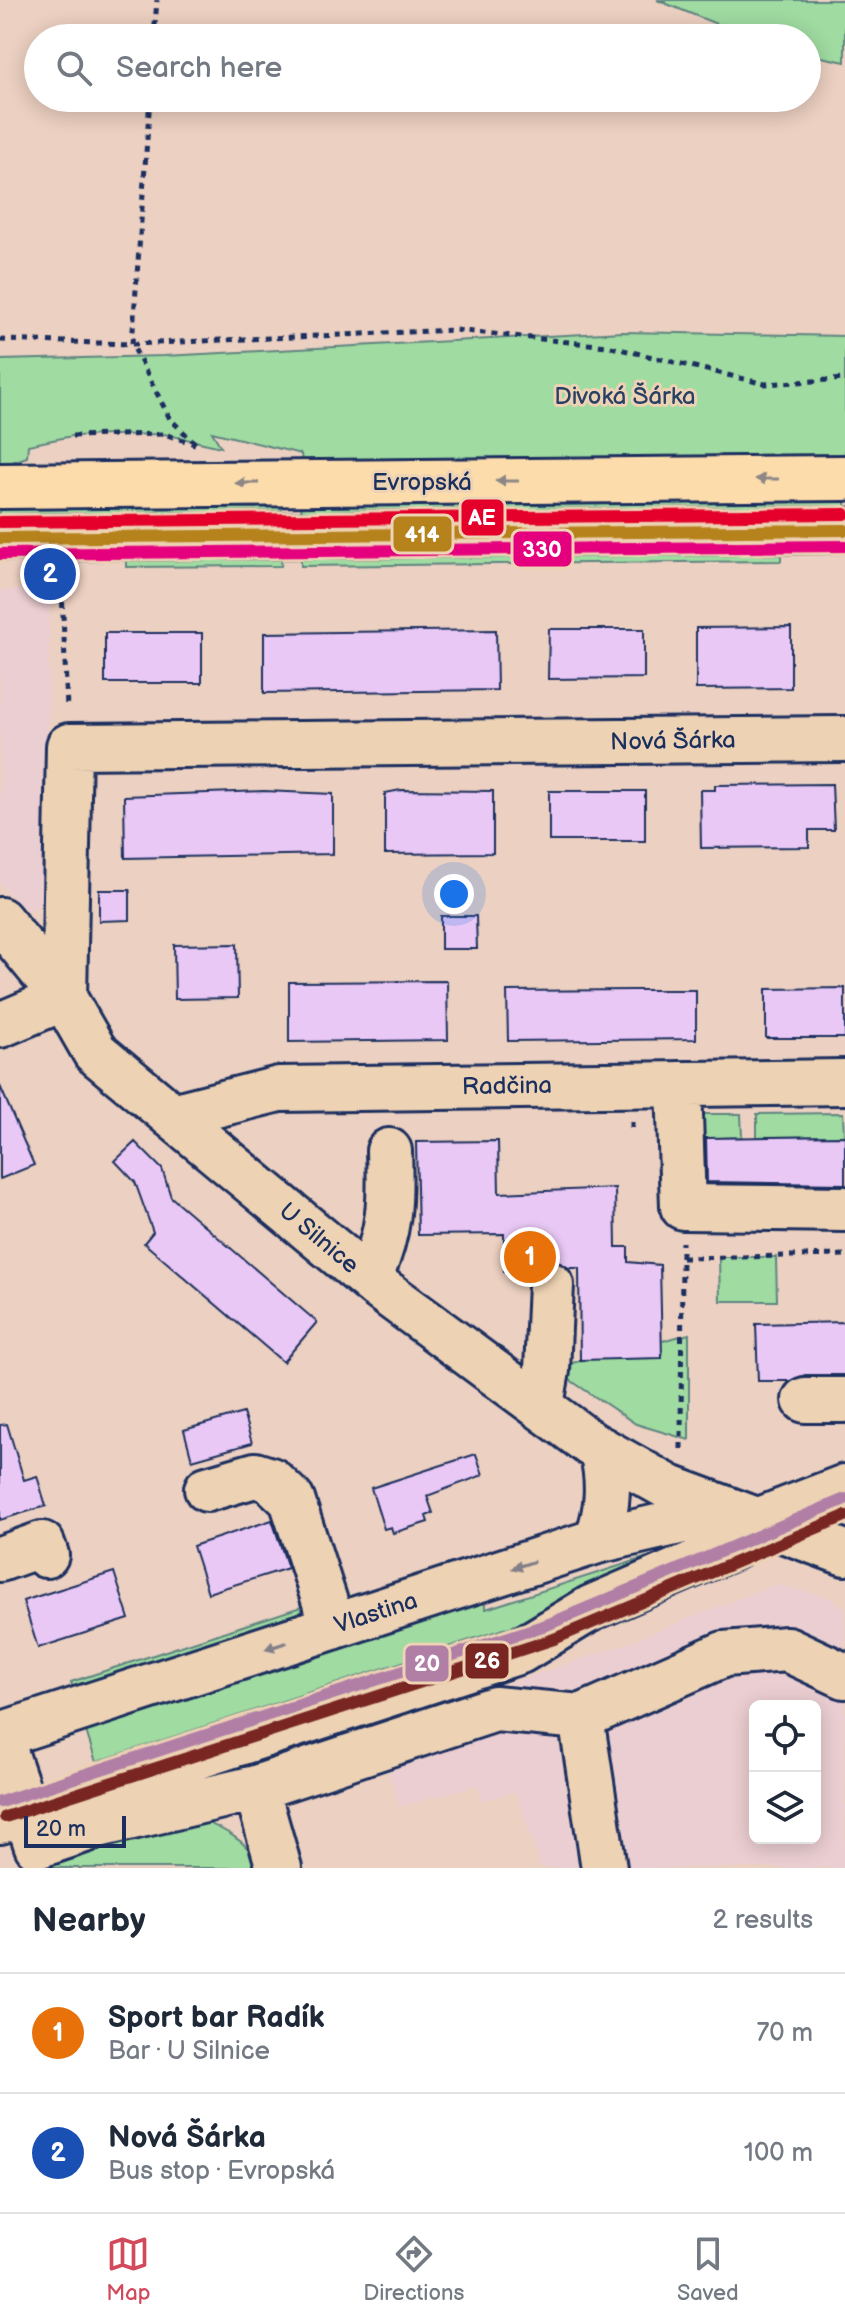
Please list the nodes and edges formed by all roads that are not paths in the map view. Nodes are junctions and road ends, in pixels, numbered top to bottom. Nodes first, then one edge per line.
1 (845, 478) edge
2 (0, 486) edge
3 (845, 530) edge
4 (0, 538) edge
5 (845, 739) edge
6 (0, 920) edge
7 (64, 998) junction
8 (0, 1025) edge
9 (845, 1082) edge
10 (679, 1084) junction
11 (172, 1116) junction
12 (389, 1151) dead end
13 (845, 1209) edge
14 (369, 1279) junction
15 (551, 1285) dead end
16 (541, 1405) junction
17 (602, 1450) junction
18 (845, 1487) edge
19 (207, 1489) dead end
20 (757, 1521) junction
21 (597, 1541) junction
22 (845, 1553) edge
23 (46, 1555) dead end
24 (0, 1559) edge
25 (333, 1627) junction
26 (845, 1676) edge
27 (581, 1717) junction
28 (0, 1736) edge
29 (256, 1788) junction
30 (15, 1833) edge
31 (279, 1868) edge
32 (604, 1868) edge

1 -> 2 main road, Evropská
3 - 4 main road
5 - 7 street, Nová Šárka
6 - 7 street, U Silnice
7 - 8 street
7 - 11 street, U Silnice
9 - 10 street, Radčina
10 - 11 street, Radčina
10 - 13 street
11 - 14 street, U Silnice
12 - 14 street
14 - 16 street, U Silnice
15 - 16 street
16 - 17 street, U Silnice
17 - 20 street, U Silnice
17 - 21 street
18 - 20 street, Vlastina
19 - 25 street
20 - 21 street, Vlastina
20 - 22 street, U Silnice
20 - 30 street, Vlastina
21 -> 25 street, Vlastina
23 - 24 street
25 -> 28 street, Vlastina
26 - 27 street
27 - 29 street
27 - 32 street
28 - 30 street
29 - 30 street
29 - 31 street

